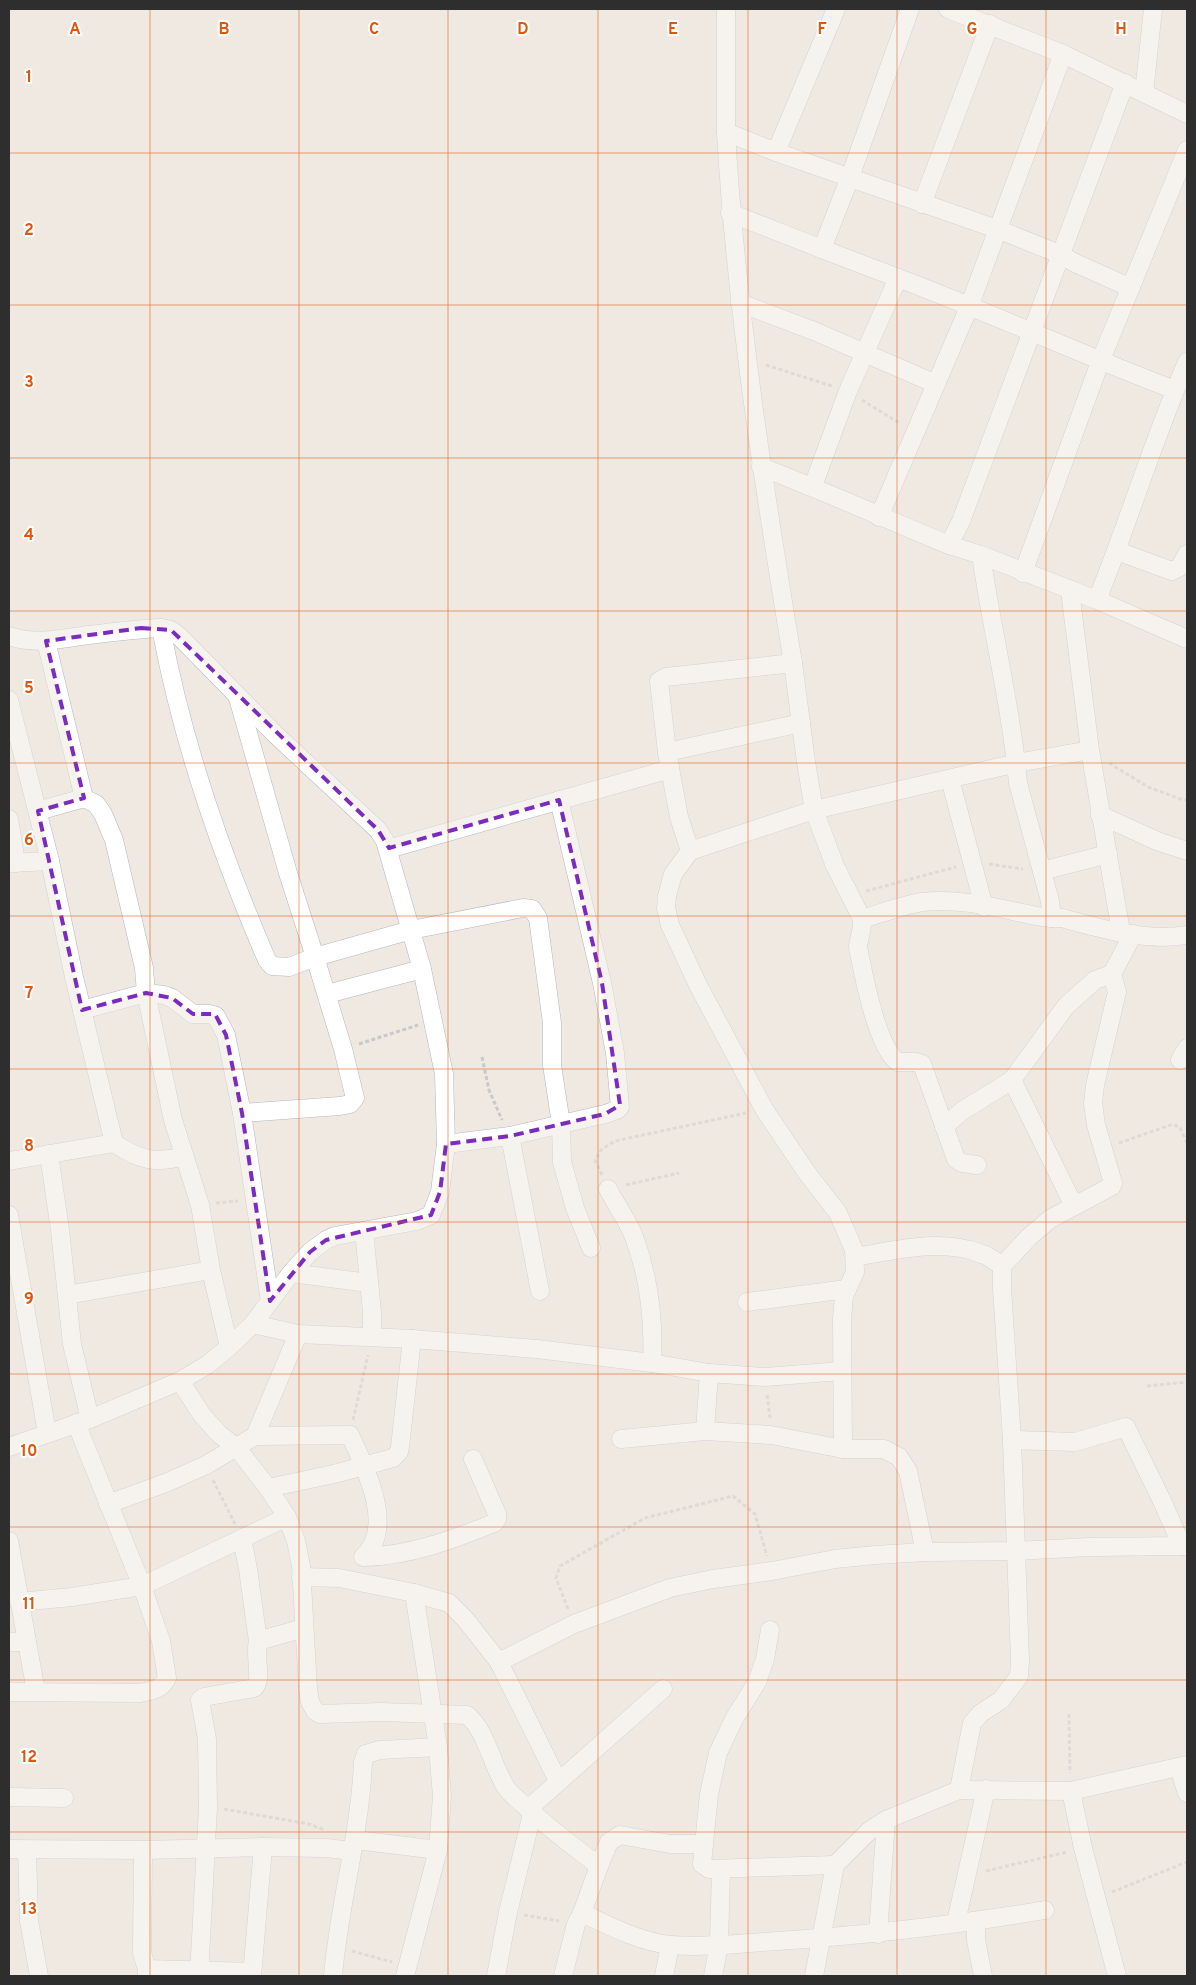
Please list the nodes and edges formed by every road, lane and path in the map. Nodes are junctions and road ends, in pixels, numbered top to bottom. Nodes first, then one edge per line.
1 (726, 9) edge
2 (836, 9) edge
3 (910, 9) edge
4 (948, 9) edge
5 (1153, 9) edge
6 (990, 24) junction
7 (1063, 54) junction
8 (1125, 83) junction
9 (1144, 93) junction
10 (1187, 114) edge
11 (726, 132) junction
12 (1187, 150) edge
13 (776, 152) junction
14 (850, 177) junction
15 (922, 204) junction
16 (730, 213) junction
17 (997, 229) junction
18 (822, 249) junction
19 (1062, 255) junction
20 (898, 278) junction
21 (1131, 288) junction
22 (740, 303) junction
23 (969, 307) junction
24 (1031, 332) junction
25 (865, 354) junction
26 (748, 360) junction
27 (1100, 362) junction
28 (1187, 362) edge
29 (936, 384) junction
30 (1175, 390) junction
31 (848, 391) junction
32 (914, 433) junction
33 (760, 467) junction
34 (813, 486) junction
35 (879, 517) junction
36 (949, 545) junction
37 (1117, 551) junction
38 (1187, 554) edge
39 (981, 555) junction
40 (1023, 573) junction
41 (1070, 591) junction
42 (1097, 600) junction
43 (161, 628) junction
44 (9, 636) edge
45 (1187, 639) edge
46 (46, 641) junction
47 (793, 663) junction
48 (237, 695) junction
49 (9, 700) edge
50 (801, 723) junction
51 (1090, 750) junction
52 (669, 760) junction
53 (1017, 763) junction
54 (950, 779) junction
55 (84, 798) junction
56 (559, 800) junction
57 (1187, 800) edge
58 (814, 810) junction
59 (38, 811) junction
60 (1100, 815) junction
61 (9, 819) edge
62 (388, 849) junction
63 (690, 851) junction
64 (1187, 851) edge
65 (1108, 854) junction
66 (50, 861) junction
67 (974, 862) junction
68 (12, 863) edge
69 (1042, 871) junction
70 (851, 895) junction
71 (984, 907) junction
72 (1052, 918) junction
73 (862, 919) junction
74 (411, 930) junction
75 (1127, 933) junction
76 (1187, 935) edge
77 (315, 957) junction
78 (422, 969) junction
79 (1112, 974) junction
80 (146, 993) junction
81 (327, 994) junction
82 (82, 1010) junction
83 (432, 1020) junction
84 (344, 1049) junction
85 (482, 1057) dead end
86 (1012, 1080) junction
87 (764, 1110) junction
88 (242, 1113) junction
89 (560, 1124) junction
90 (944, 1127) junction
91 (510, 1136) junction
92 (114, 1143) junction
93 (1187, 1143) edge
94 (446, 1144) junction
95 (1102, 1150) junction
96 (48, 1154) junction
97 (184, 1156) junction
98 (9, 1161) edge
99 (977, 1165) dead end
100 (679, 1173) dead end
101 (608, 1189) junction
102 (256, 1199) junction
103 (200, 1205) junction
104 (1074, 1206) junction
105 (9, 1215) edge
106 (364, 1232) junction
107 (591, 1248) dead end
108 (855, 1258) junction
109 (14, 1264) edge
110 (1002, 1266) junction
111 (211, 1270) junction
112 (291, 1273) junction
113 (369, 1283) junction
114 (847, 1289) junction
115 (540, 1291) dead end
116 (67, 1295) junction
117 (270, 1301) junction
118 (747, 1302) dead end
119 (253, 1324) junction
120 (298, 1334) junction
121 (372, 1337) junction
122 (412, 1339) junction
123 (230, 1347) junction
124 (652, 1363) junction
125 (842, 1371) junction
126 (709, 1373) junction
127 (765, 1376) junction
128 (180, 1381) junction
129 (1187, 1382) edge
130 (1147, 1386) dead end
131 (83, 1421) junction
132 (705, 1431) junction
133 (47, 1433) junction
134 (350, 1435) junction
135 (771, 1435) junction
136 (255, 1436) junction
137 (621, 1439) dead end
138 (1012, 1440) junction
139 (9, 1447) edge
140 (237, 1448) junction
141 (843, 1449) junction
142 (473, 1459) dead end
143 (206, 1465) junction
144 (364, 1466) junction
145 (268, 1488) junction
146 (108, 1504) junction
147 (287, 1517) junction
148 (242, 1538) junction
149 (9, 1541) edge
150 (1184, 1546) edge
151 (1016, 1551) junction
152 (925, 1552) junction
153 (363, 1557) junction
154 (772, 1571) junction
155 (301, 1577) junction
156 (339, 1578) junction
157 (142, 1586) junction
158 (414, 1593) junction
159 (18, 1602) junction
160 (574, 1624) junction
161 (304, 1628) junction
162 (770, 1630) dead end
163 (258, 1640) junction
164 (9, 1642) edge
165 (27, 1642) junction
166 (499, 1662) junction
167 (663, 1689) dead end
168 (9, 1692) edge
169 (36, 1692) junction
170 (433, 1714) junction
171 (1069, 1714) dead end
172 (438, 1748) junction
173 (1183, 1766) edge
174 (558, 1781) junction
175 (986, 1789) junction
176 (959, 1790) junction
177 (1071, 1791) junction
178 (1187, 1793) edge
179 (9, 1796) edge
180 (64, 1798) dead end
181 (208, 1807) junction
182 (530, 1811) junction
183 (886, 1820) junction
184 (328, 1830) dead end
185 (704, 1844) junction
186 (354, 1845) junction
187 (263, 1847) junction
188 (207, 1848) junction
189 (1084, 1848) junction
190 (9, 1849) edge
191 (27, 1850) junction
192 (142, 1850) junction
193 (438, 1850) junction
194 (1187, 1862) edge
195 (835, 1865) junction
196 (599, 1866) junction
197 (721, 1869) junction
198 (966, 1876) junction
199 (1098, 1897) junction
200 (1045, 1910) dead end
201 (508, 1912) junction
202 (579, 1919) junction
203 (976, 1921) junction
204 (956, 1922) junction
205 (878, 1934) junction
206 (822, 1938) junction
207 (670, 1944) junction
208 (719, 1944) junction
209 (335, 1946) junction
210 (406, 1971) edge
211 (147, 1972) edge
212 (200, 1973) edge
213 (252, 1974) edge
214 (39, 1976) edge
215 (333, 1976) edge
216 (496, 1976) edge
217 (563, 1976) edge
218 (664, 1976) edge
219 (713, 1976) edge
220 (814, 1976) edge
221 (983, 1976) edge
222 (1117, 1976) edge

1 - 11 street
2 - 13 street
3 - 14 street
4 - 6 street
5 - 9 street
6 - 7 street
6 - 15 street
7 - 8 street
7 - 17 street
8 - 9 street
8 - 19 street
9 - 10 street
11 - 13 street
11 - 16 street
12 - 21 street
13 - 14 street
14 - 15 street
14 - 18 street
15 - 17 street
16 - 18 street
16 - 22 street
17 - 19 street
17 - 23 street
18 - 20 street
19 - 21 street
19 - 24 street
20 - 23 street
20 - 25 street
21 - 27 street
22 - 25 street
22 - 26 street
23 - 24 street
23 - 29 street
24 - 27 street
24 - 36 street
25 - 29 street
25 - 31 street
26 - 31 path
26 - 33 street
27 - 30 street
27 - 40 street
28 - 30 street
29 - 32 street
30 - 37 street
31 - 32 path
31 - 34 street
32 - 35 street
33 - 34 street
33 - 47 street
34 - 35 street
35 - 36 street
36 - 39 street
37 - 38 street
37 - 42 street
39 - 40 street
39 - 53 street
40 - 41 street
41 - 42 street
41 - 51 street
42 - 45 street
43 - 46 street
43 - 48 street
43 - 77 street
44 - 46 street
46 - 55 street
47 - 50 street
47 - 52 street
48 - 62 street
48 - 77 street
49 - 59 street
50 - 52 street
50 - 58 street
51 - 53 street
51 - 57 path
51 - 60 street
52 - 56 street
52 - 63 street
53 - 54 street
53 - 69 street
54 - 58 street
54 - 67 street
55 - 59 street
55 - 80 street
56 - 62 street
56 - 89 street
58 - 63 street
58 - 70 street
59 - 66 street
60 - 64 street
60 - 65 street
61 - 68 street
62 - 74 street
63 - 87 street
65 - 69 street
65 - 75 street
66 - 68 street
66 - 82 street
67 - 69 path
67 - 70 path
67 - 71 street
69 - 72 street
70 - 73 street
71 - 72 street
71 - 73 street
72 - 75 street
73 - 90 street
74 - 77 street
74 - 78 street
74 - 89 street
75 - 76 street
75 - 79 street
77 - 81 street
78 - 81 street
78 - 83 street
79 - 86 street
79 - 95 street
80 - 82 street
80 - 88 street
80 - 97 street
81 - 84 street
82 - 92 street
83 - 84 path
83 - 94 street
84 - 88 street
85 - 91 path
86 - 90 street
86 - 104 street
87 - 101 path
87 - 108 street
88 - 102 street
89 - 91 street
89 - 107 street
90 - 99 street
91 - 94 street
91 - 115 street
92 - 96 street
92 - 97 street
93 - 95 path
94 - 106 street
95 - 104 street
96 - 98 street
96 - 116 street
97 - 103 street
100 - 101 path
101 - 124 street
102 - 103 path
102 - 117 street
103 - 111 street
104 - 110 street
105 - 109 street
106 - 112 street
106 - 113 street
108 - 110 street
108 - 114 street
109 - 133 street
110 - 138 street
111 - 116 street
111 - 123 street
112 - 113 street
112 - 117 street
113 - 121 street
114 - 118 street
114 - 125 street
116 - 131 street
117 - 119 street
119 - 120 street
119 - 123 street
120 - 121 street
120 - 136 street
121 - 122 street
121 - 134 path
122 - 124 street
122 - 144 street
123 - 128 street
124 - 126 street
125 - 127 street
125 - 141 street
126 - 127 street
126 - 132 street
127 - 135 path
128 - 131 street
128 - 140 street
129 - 130 path
131 - 133 street
131 - 146 street
132 - 135 street
132 - 137 street
133 - 139 street
134 - 136 street
134 - 144 street
135 - 141 street
136 - 140 street
138 - 150 street
138 - 151 street
140 - 143 street
140 - 145 street
141 - 152 street
142 - 153 street
143 - 146 street
143 - 148 path
144 - 145 street
144 - 153 street
145 - 147 street
146 - 157 street
147 - 148 street
147 - 155 street
148 - 157 street
148 - 163 street
149 - 159 street
150 - 151 street
151 - 152 street
151 - 176 street
152 - 154 street
153 - 156 street
154 - 160 street
154 - 160 path
155 - 156 street
155 - 161 street
156 - 158 street
157 - 159 street
157 - 169 street
158 - 166 street
158 - 170 street
159 - 165 street
160 - 166 street
161 - 163 street
161 - 170 street
162 - 185 street
163 - 181 street
164 - 165 street
165 - 169 street
166 - 174 street
167 - 174 street
168 - 169 street
170 - 172 street
170 - 182 street
171 - 177 path
172 - 186 street
172 - 193 street
173 - 177 street
173 - 178 street
174 - 182 street
175 - 176 street
175 - 177 street
175 - 198 street
176 - 183 street
177 - 189 street
179 - 180 street
181 - 184 path
181 - 188 street
182 - 196 street
182 - 201 street
183 - 195 street
183 - 205 street
185 - 196 street
185 - 197 street
186 - 187 street
186 - 193 street
186 - 209 street
187 - 188 street
187 - 213 street
188 - 192 street
188 - 212 street
189 - 198 path
189 - 199 street
190 - 191 street
191 - 192 street
191 - 214 street
192 - 211 street
193 - 210 street
194 - 199 path
195 - 197 street
195 - 206 street
196 - 202 street
197 - 208 street
198 - 204 street
199 - 222 street
200 - 203 street
201 - 202 path
201 - 216 street
202 - 207 street
202 - 217 street
203 - 204 street
203 - 221 street
204 - 205 street
205 - 206 street
206 - 208 street
206 - 220 street
207 - 208 street
207 - 218 street
208 - 219 street
209 - 210 path
209 - 215 street
211 - 212 street
212 - 213 street

